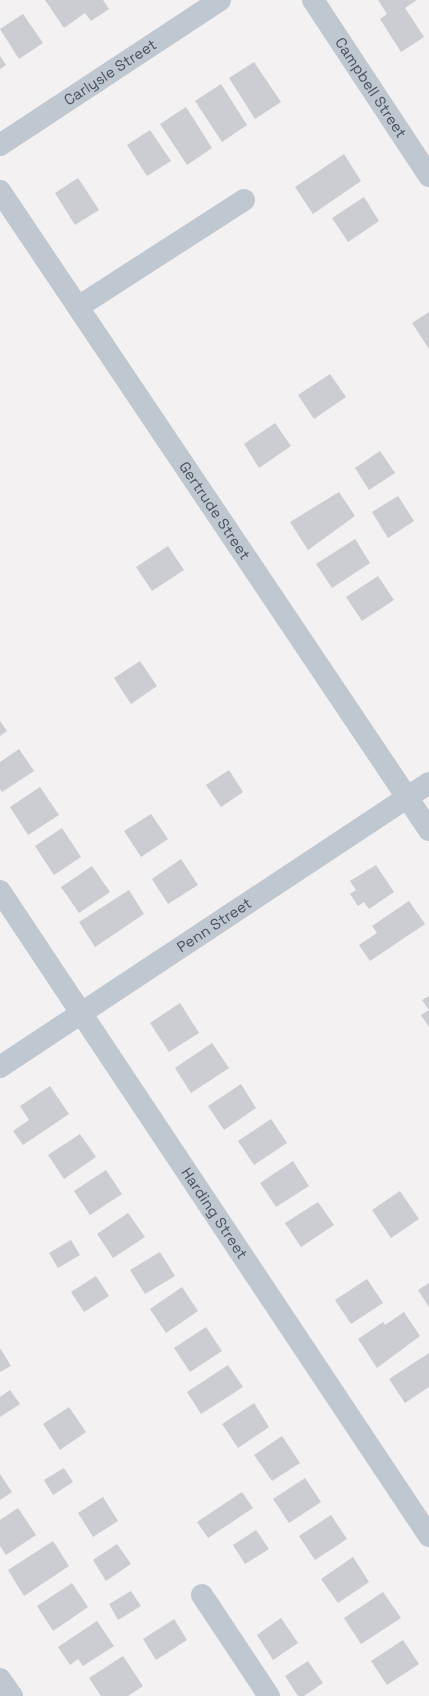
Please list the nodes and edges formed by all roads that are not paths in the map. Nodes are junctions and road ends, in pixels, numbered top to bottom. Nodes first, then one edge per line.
1 (220, 0) edge
2 (313, 0) edge
3 (0, 145) edge
4 (429, 176) edge
5 (0, 191) edge
6 (244, 200) dead end
7 (78, 308) junction
8 (429, 783) edge
9 (407, 796) junction
10 (429, 830) edge
11 (0, 891) edge
12 (81, 1013) junction
13 (0, 1067) edge
14 (429, 1536) edge
15 (202, 1595) dead end
16 (0, 1679) edge
17 (12, 1696) edge
18 (268, 1696) edge

1 - 3 street, Carlysle Street
2 - 4 street, Campbell Street
5 - 7 street, Gertrude Street
6 - 7 street
7 - 9 street, Gertrude Street
8 - 9 street, Penn Street
9 - 10 street, Gertrude Street
9 - 12 street, Penn Street
11 - 12 street, Harding Street
12 - 13 street, Penn Street
12 - 14 street, Harding Street
15 - 18 street
16 - 17 street

